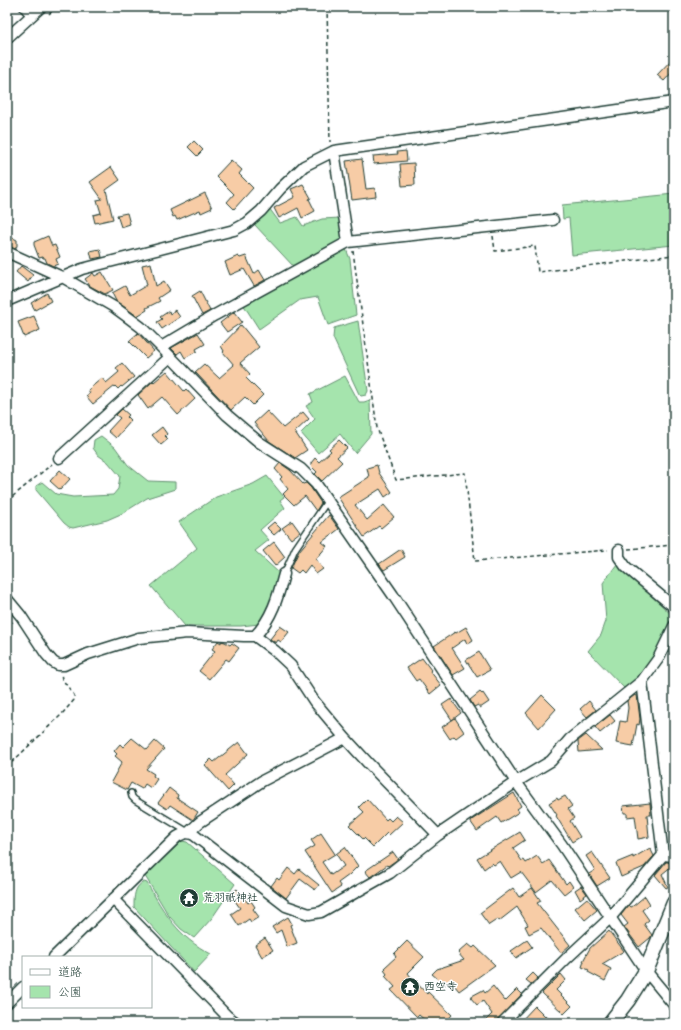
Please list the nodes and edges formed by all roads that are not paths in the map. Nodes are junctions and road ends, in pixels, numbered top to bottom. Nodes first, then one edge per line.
1 (25, 7) edge
2 (41, 7) edge
3 (32, 15) junction
4 (7, 38) edge
5 (674, 102) edge
6 (334, 151) junction
7 (553, 220) dead end
8 (348, 242) junction
9 (7, 252) edge
10 (64, 278) junction
11 (7, 301) edge
12 (161, 347) junction
13 (170, 357) junction
14 (59, 458) road end
15 (328, 500) junction
16 (619, 550) road end
17 (284, 574) joint
18 (7, 599) edge
19 (674, 607) edge
20 (674, 626) edge
21 (254, 636) junction
22 (642, 681) junction
23 (345, 738) junction
24 (516, 782) junction
25 (131, 793) dead end
26 (188, 833) junction
27 (438, 835) junction
28 (662, 855) junction
29 (674, 856) edge
30 (113, 899) junction
31 (674, 903) edge
32 (610, 918) junction
33 (55, 956) edge
34 (646, 971) junction
35 (22, 988) edge
36 (7, 1003) edge
37 (674, 1005) edge
38 (237, 1023) edge
39 (502, 1023) edge
40 (610, 1023) edge

1 - 3 street
2 - 3 street
3 - 4 street
5 - 6 street
6 - 8 street
6 - 10 street
7 - 8 street
8 - 12 street
9 - 10 street
10 - 11 street
10 - 12 street
12 - 13 street
13 - 14 street
13 - 15 street
15 - 17 lane
15 - 24 street
16 - 19 street
17 - 21 street
18 - 21 street
20 - 22 street
21 - 23 street
22 - 24 street
22 - 28 street
23 - 26 street
23 - 27 street
24 - 27 street
24 - 32 street
25 - 26 lane
26 - 27 street
26 - 30 street
28 - 29 street
28 - 32 street
30 - 33 street
30 - 38 street
31 - 34 street
32 - 34 street
32 - 39 street
34 - 37 street
34 - 40 street
35 - 36 street

